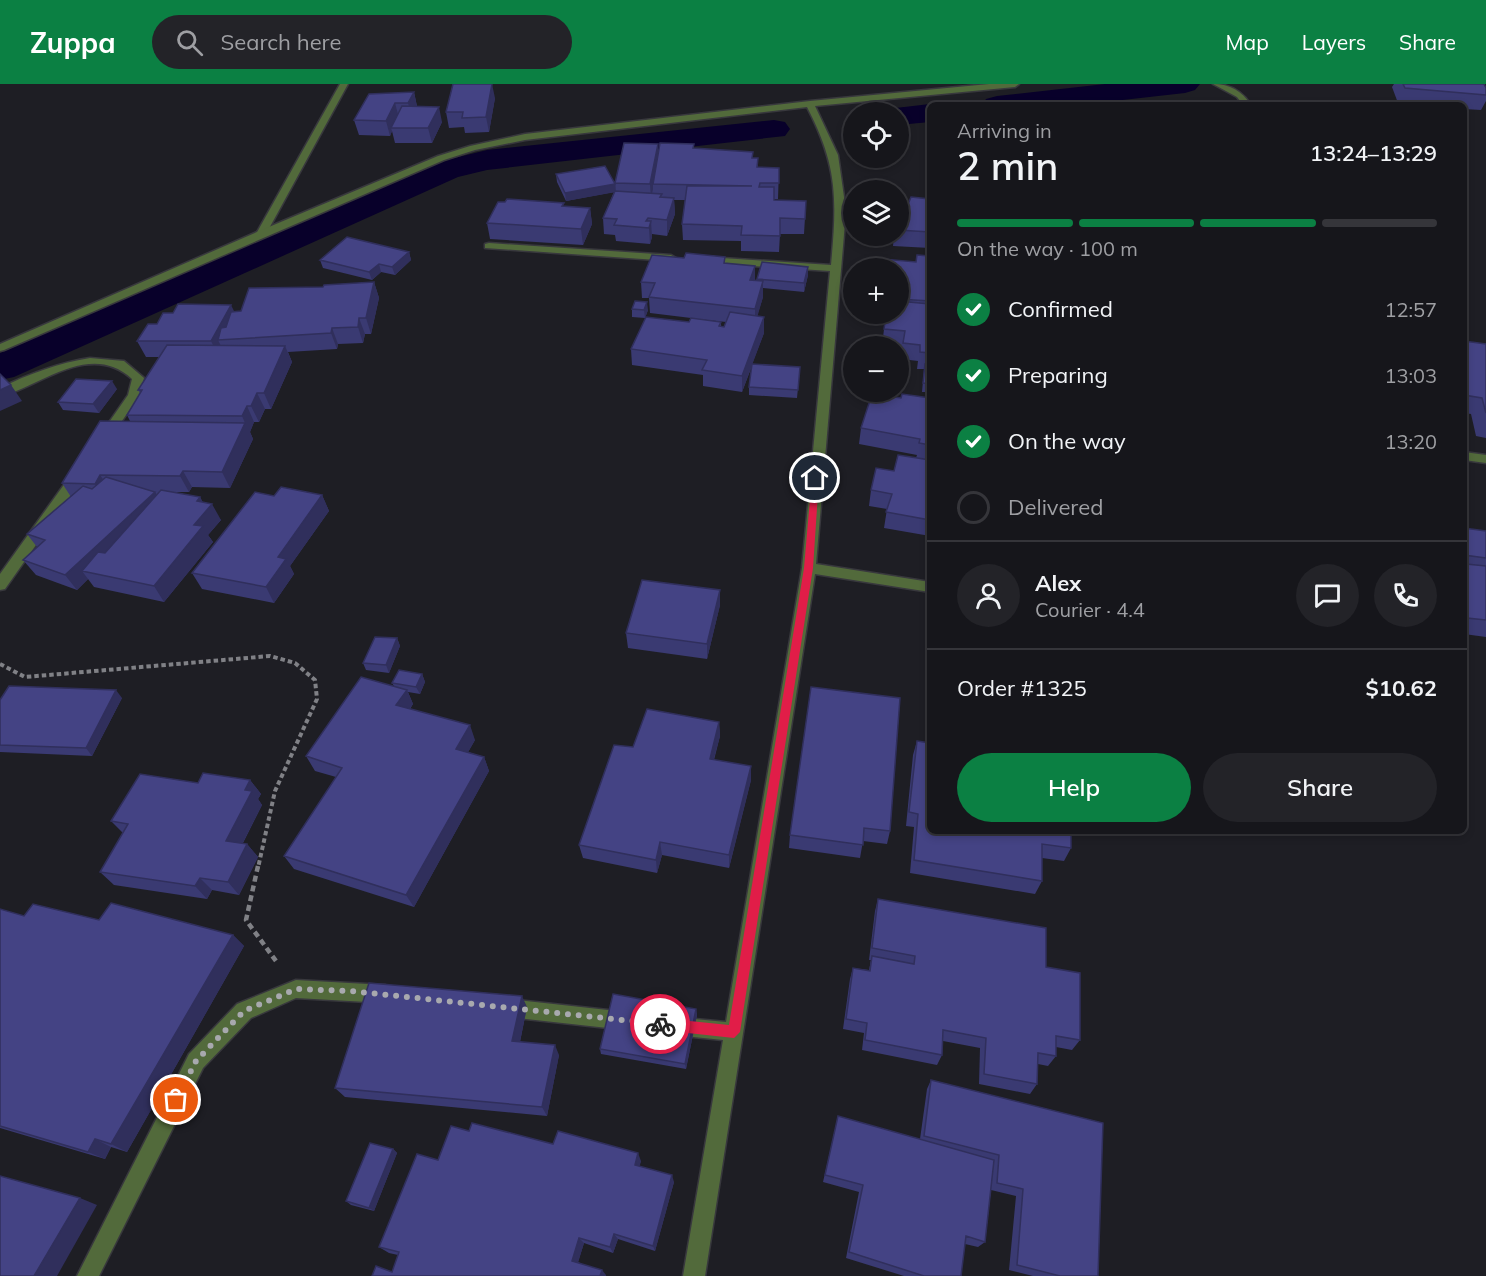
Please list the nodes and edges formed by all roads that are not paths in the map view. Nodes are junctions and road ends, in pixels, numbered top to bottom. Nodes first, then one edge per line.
1 (344, 84) edge
2 (1015, 84) edge
3 (1217, 84) edge
4 (1244, 102) edge
5 (810, 104) junction
6 (261, 234) junction
7 (489, 246) edge
8 (680, 258) edge
9 (692, 259) edge
10 (835, 268) junction
11 (0, 348) edge
12 (0, 393) edge
13 (1467, 456) edge
14 (1486, 459) edge
15 (809, 568) junction
16 (0, 585) edge
17 (927, 587) edge
18 (409, 997) edge
19 (490, 1006) edge
20 (734, 1032) junction
21 (88, 1276) edge
22 (694, 1276) edge

1 - 6 street
2 - 5 street
3 - 4 street
5 - 6 street
5 - 10 street
6 - 11 street
7 - 8 street
9 - 10 street
10 - 15 street
12 - 16 street
13 - 14 street
15 - 17 street
15 - 20 street
18 - 21 street
19 - 20 street
20 - 22 street

